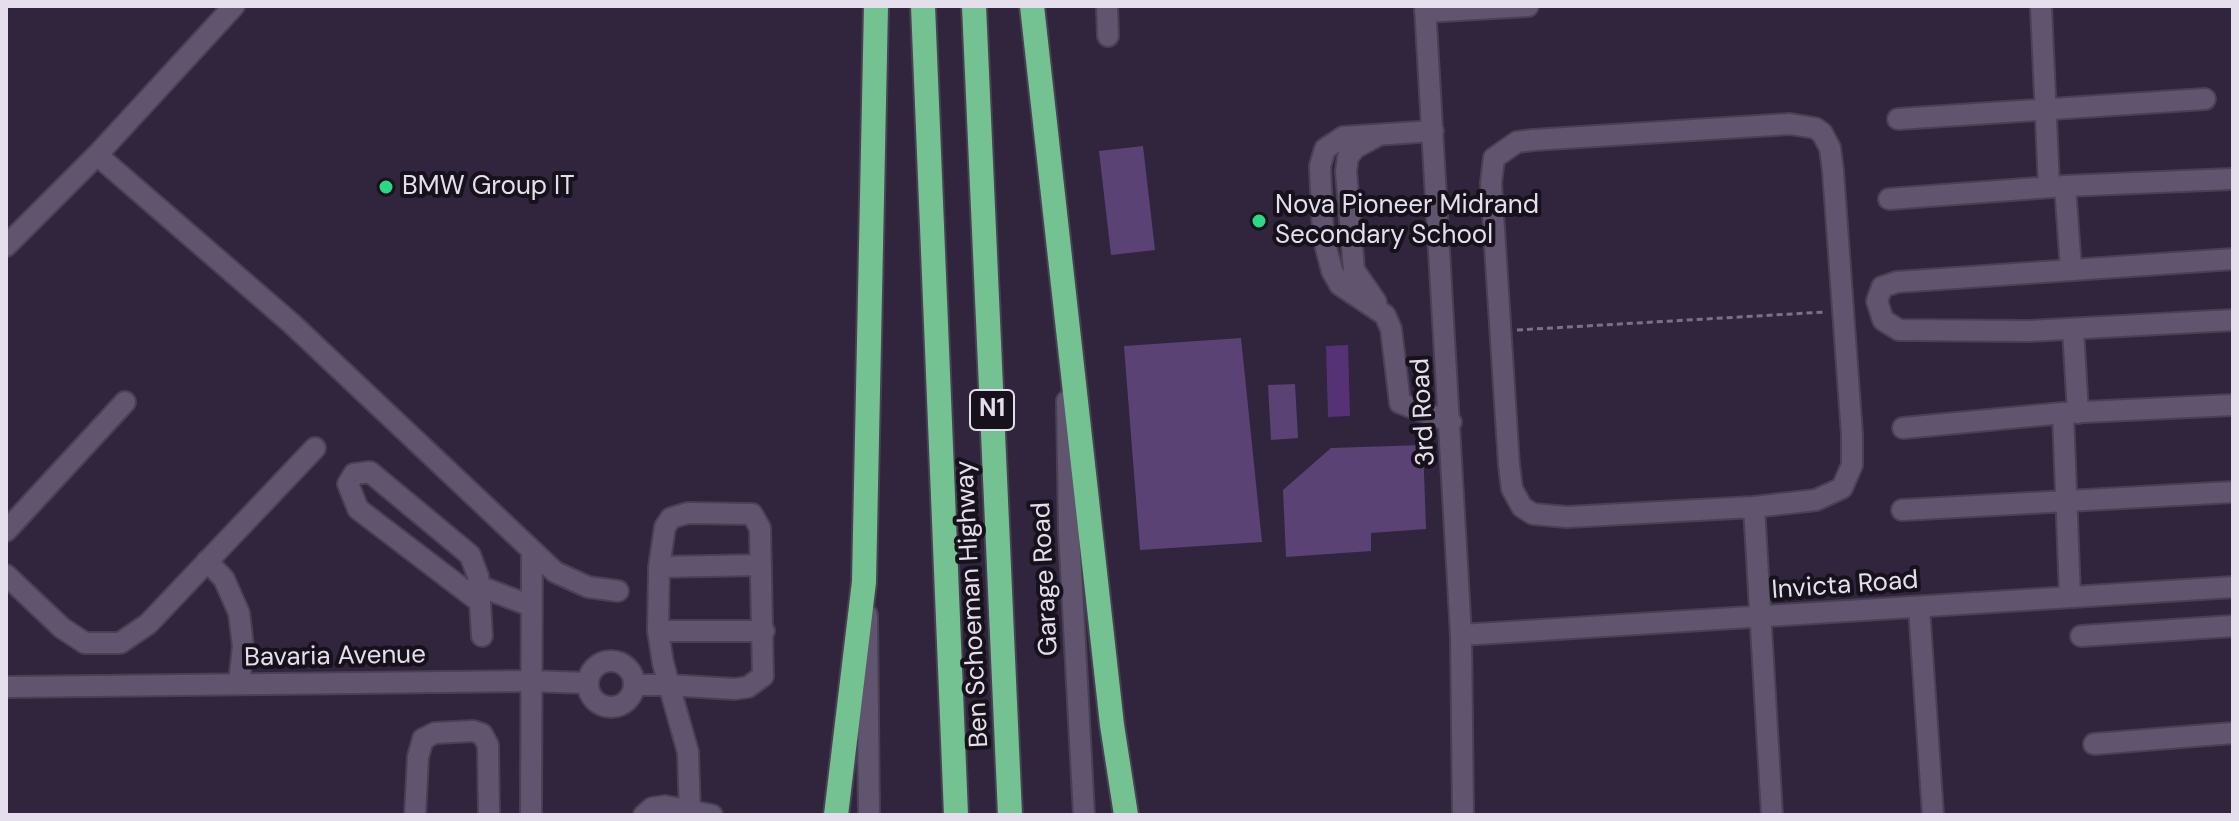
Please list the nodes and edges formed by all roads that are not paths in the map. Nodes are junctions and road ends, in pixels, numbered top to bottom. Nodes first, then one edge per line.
1 (234, 6) edge
2 (876, 6) edge
3 (923, 6) edge
4 (974, 6) edge
5 (1032, 6) edge
6 (1107, 6) edge
7 (1528, 6) edge
8 (2041, 6) edge
9 (1425, 9) edge
10 (1108, 36) dead end
11 (2205, 99) dead end
12 (2045, 106) junction
13 (1898, 119) dead end
14 (1433, 131) junction
15 (97, 155) junction
16 (2231, 179) dead end
17 (2057, 186) junction
18 (1889, 199) dead end
19 (6, 246) edge
20 (2233, 259) edge
21 (2071, 269) junction
22 (2233, 320) edge
23 (2073, 329) junction
24 (1069, 341) junction
25 (125, 402) dead end
26 (2233, 405) edge
27 (2071, 413) junction
28 (1451, 422) junction
29 (1903, 428) dead end
30 (315, 448) dead end
31 (2233, 492) edge
32 (2067, 499) junction
33 (1754, 507) junction
34 (1902, 510) dead end
35 (6, 531) edge
36 (532, 551) junction
37 (207, 561) junction
38 (761, 565) junction
39 (659, 567) junction
40 (6, 575) edge
41 (864, 582) junction
42 (2233, 587) edge
43 (618, 591) dead end
44 (480, 594) junction
45 (2070, 597) junction
46 (531, 606) junction
47 (1919, 607) junction
48 (1761, 618) junction
49 (2233, 626) edge
50 (658, 631) junction
51 (764, 631) junction
52 (1461, 635) junction
53 (482, 636) dead end
54 (2081, 636) dead end
55 (530, 681) junction
56 (587, 683) junction
57 (239, 684) junction
58 (634, 685) junction
59 (669, 685) junction
60 (6, 687) edge
61 (2233, 733) edge
62 (2094, 744) dead end
63 (690, 813) edge
64 (415, 815) edge
65 (489, 815) edge
66 (531, 815) edge
67 (644, 815) edge
68 (712, 815) edge
69 (836, 815) edge
70 (869, 815) edge
71 (956, 815) edge
72 (1010, 815) edge
73 (1084, 815) edge
74 (1126, 815) edge
75 (1463, 815) edge
76 (1772, 815) edge
77 (1933, 815) edge

1 - 15 street
2 - 41 highway
3 - 71 highway, Ben Schoeman Highway / N1
4 - 72 highway, Ben Schoeman Highway / N1
5 - 24 highway
6 - 10 street
7 - 9 street
8 - 12 street
9 - 14 street, 3rd Road
11 - 12 street
12 - 13 street
12 - 17 street
14 - 28 street, 3rd Road
14 - 28 street
15 - 19 street
15 - 36 street
16 - 17 street
17 - 18 street
17 - 21 street
20 - 21 street
21 - 23 street
22 - 23 street
23 - 27 street
24 - 73 street, Garage Road
24 - 74 highway
25 - 35 street
26 - 27 street
27 - 29 street
27 - 32 street
28 - 52 street, 3rd Road
30 - 37 street
31 - 32 street
32 - 34 street
32 - 45 street
33 - 33 street
33 - 48 street
36 - 43 street
36 - 46 street
37 - 40 street
37 - 57 street
38 - 39 street
38 - 39 street
38 - 51 street
39 - 50 street
41 - 69 highway
41 - 70 street
42 - 45 street, Invicta Road
44 - 44 street
44 - 46 street
44 - 53 street
45 - 47 street, Invicta Road
46 - 55 street
47 - 48 street, Invicta Road
47 - 77 street
48 - 52 street, Invicta Road
48 - 76 street
49 - 54 street
50 - 51 street
50 - 59 street
51 - 59 street
52 - 75 street, 3rd Road
55 - 56 street, Bavaria Avenue
55 - 57 street, Bavaria Avenue
55 - 66 street
56 - 58 street
56 - 58 street
57 - 60 street, Bavaria Avenue
58 - 59 street
59 - 63 street
61 - 62 street
63 - 67 street
63 - 68 street
64 - 65 street

